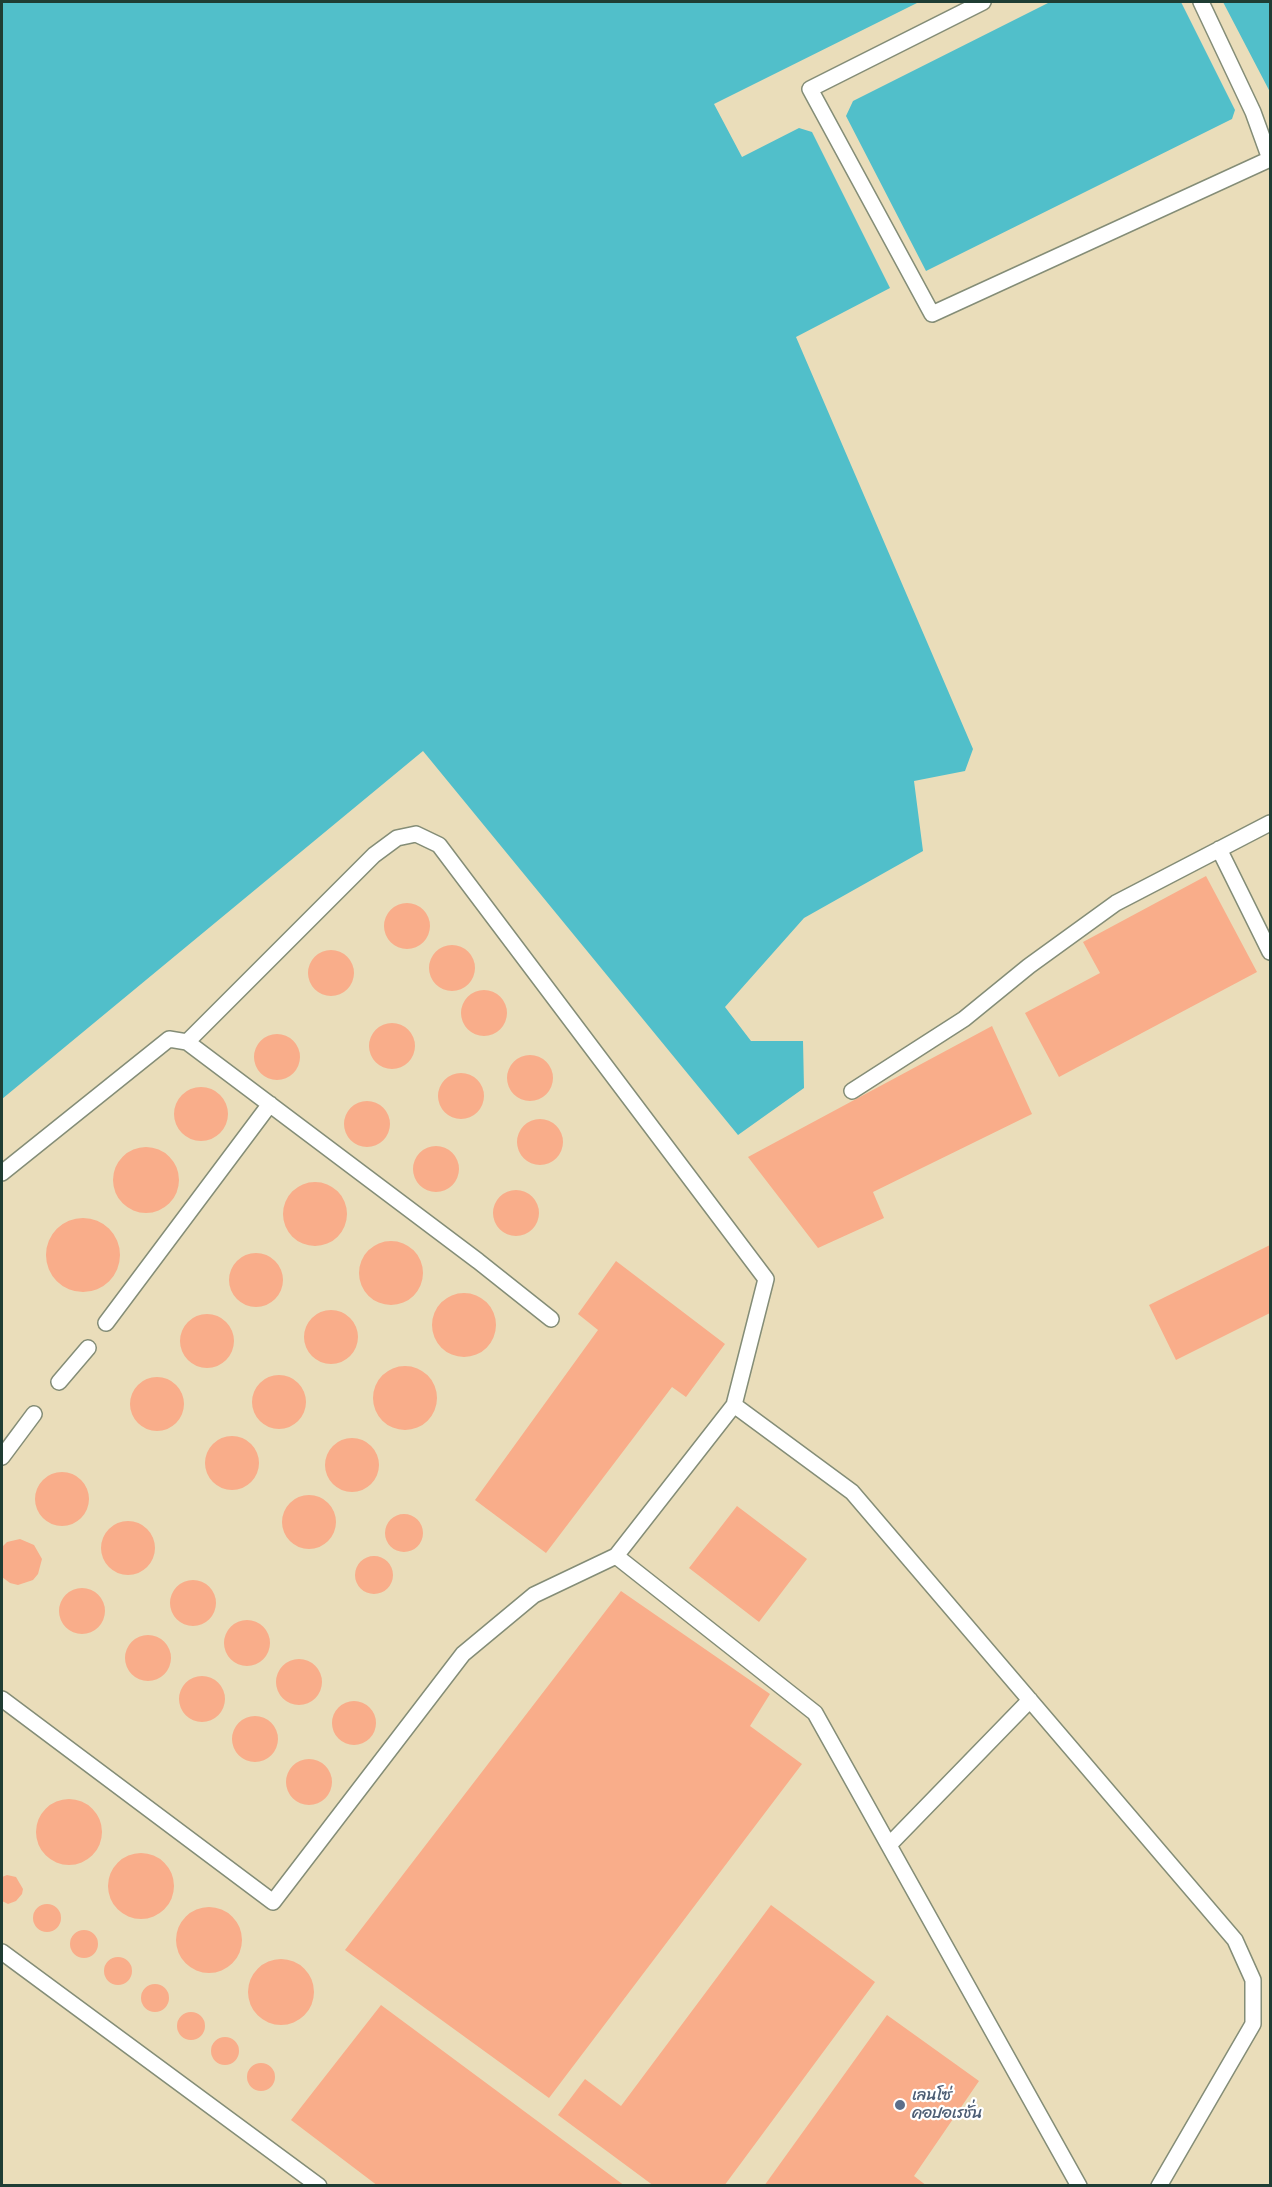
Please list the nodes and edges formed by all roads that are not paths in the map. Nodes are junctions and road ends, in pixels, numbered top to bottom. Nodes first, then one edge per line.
1 (983, 2) edge
2 (1201, 2) edge
3 (1270, 159) edge
4 (1270, 823) edge
5 (1219, 849) junction
6 (1270, 952) edge
7 (187, 1042) junction
8 (852, 1091) dead end
9 (270, 1104) junction
10 (2, 1173) edge
11 (551, 1319) dead end
12 (106, 1323) dead end
13 (88, 1348) dead end
14 (59, 1382) dead end
15 (734, 1405) junction
16 (34, 1414) dead end
17 (2, 1457) edge
18 (616, 1556) junction
19 (2, 1699) edge
20 (1030, 1700) junction
21 (889, 1845) junction
22 (2, 1952) edge
23 (319, 2186) edge
24 (1079, 2186) edge
25 (1159, 2186) edge

1 - 3 lane
2 - 3 lane
4 - 5 lane
5 - 6 lane
5 - 8 lane
7 - 9 lane
7 - 10 lane
7 - 15 lane
9 - 11 lane
9 - 12 lane
13 - 14 lane
15 - 18 lane
15 - 20 lane
16 - 17 lane
18 - 19 lane
18 - 21 lane
20 - 21 lane
20 - 25 lane
21 - 24 lane
22 - 23 lane

